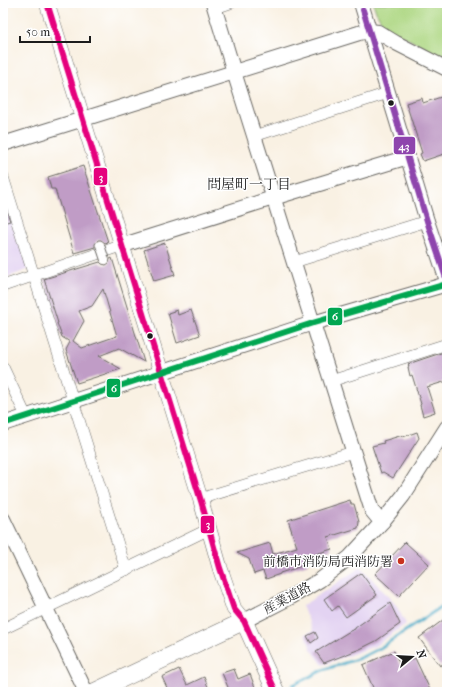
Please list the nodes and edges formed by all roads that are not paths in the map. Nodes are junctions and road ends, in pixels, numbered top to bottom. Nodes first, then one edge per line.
1 (47, 3) edge
2 (55, 3) edge
3 (230, 3) edge
4 (361, 3) edge
5 (214, 6) edge
6 (370, 31) junction
7 (447, 69) edge
8 (234, 72) junction
9 (388, 93) junction
10 (86, 117) junction
11 (254, 136) junction
12 (3, 144) edge
13 (408, 157) junction
14 (3, 177) edge
15 (273, 198) junction
16 (427, 221) junction
17 (126, 244) junction
18 (100, 245) dead end
19 (105, 260) dead end
20 (294, 262) junction
21 (34, 275) junction
22 (447, 283) edge
23 (3, 286) edge
24 (313, 323) junction
25 (447, 344) edge
26 (3, 367) edge
27 (166, 372) junction
28 (331, 381) junction
29 (73, 402) junction
30 (26, 416) junction
31 (3, 424) edge
32 (447, 427) edge
33 (353, 452) junction
34 (209, 496) junction
35 (3, 519) edge
36 (383, 522) junction
37 (210, 529) junction
38 (126, 570) junction
39 (46, 608) junction
40 (244, 621) junction
41 (3, 628) edge
42 (86, 692) edge
43 (94, 692) edge
44 (276, 692) edge

1 - 10 main road
2 - 10 main road
3 - 5 street
4 - 6 street
5 - 8 street
6 - 7 street
6 - 8 street
6 - 9 street
8 - 10 street
8 - 11 street
9 - 11 street
9 - 13 street
10 - 12 street
10 - 17 main road
11 - 15 street
13 - 15 street
13 - 16 street
14 - 21 street
15 - 17 street
15 - 20 street
16 - 20 street
16 - 22 street
17 - 21 street
17 - 27 main road
18 - 19 street, bridge
20 - 24 street
21 - 23 street
21 - 29 street
22 - 24 street
24 - 27 street
24 - 28 street
25 - 28 street
26 - 30 street
27 - 29 street
27 - 34 main road
27 - 37 main road
28 - 33 street
29 - 30 street
29 - 38 street
30 - 31 street
32 - 36 street, 産業道路
33 - 34 street
33 - 36 street
34 - 40 main road
35 - 39 street
36 - 40 street, 産業道路
37 - 38 street
37 - 40 main road
38 - 39 street
39 - 41 street
39 - 42 street
40 - 43 main road, 産業道路
40 - 44 main road

